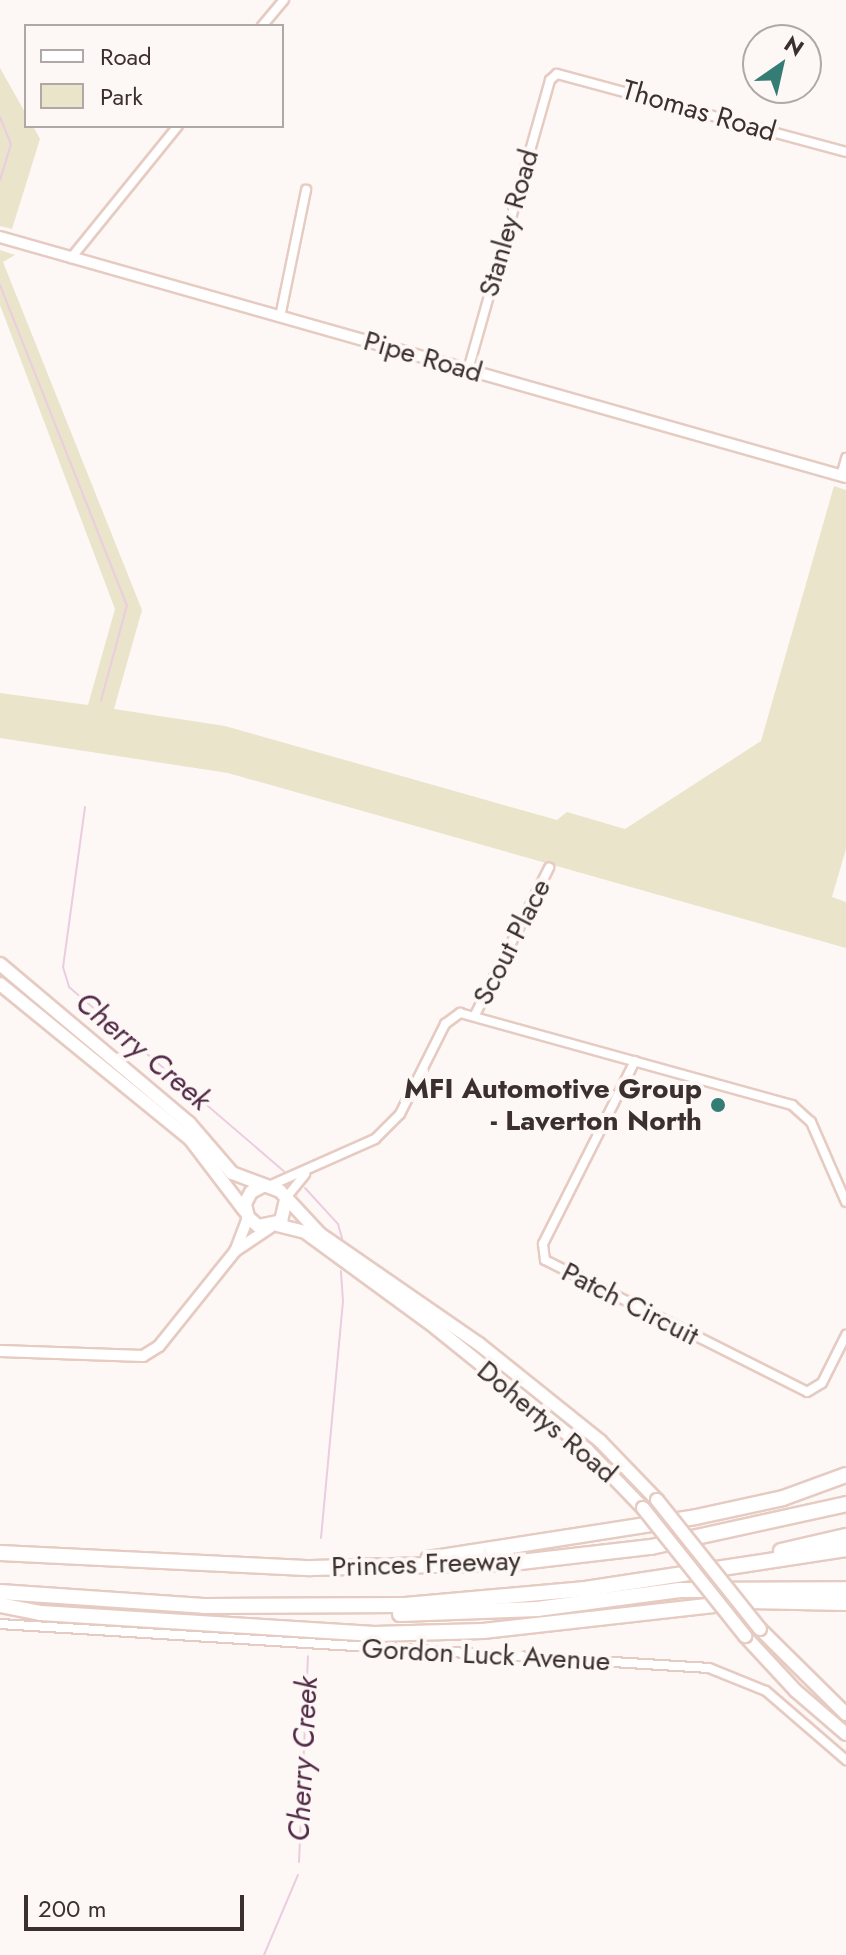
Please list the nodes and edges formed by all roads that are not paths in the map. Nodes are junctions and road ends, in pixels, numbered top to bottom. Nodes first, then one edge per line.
1 (284, 0) edge
2 (264, 24) edge
3 (553, 77) joint
4 (176, 128) edge
5 (846, 152) edge
6 (306, 190) dead end
7 (0, 237) edge
8 (71, 258) junction
9 (280, 317) junction
10 (468, 370) junction
11 (846, 458) edge
12 (843, 476) edge
13 (549, 868) dead end
14 (0, 964) edge
15 (0, 984) edge
16 (475, 1015) junction
17 (635, 1061) junction
18 (306, 1173) junction
19 (266, 1186) junction
20 (286, 1199) junction
21 (846, 1202) edge
22 (247, 1214) junction
23 (274, 1226) junction
24 (235, 1251) junction
25 (846, 1335) edge
26 (0, 1351) edge
27 (846, 1475) edge
28 (846, 1504) edge
29 (846, 1536) edge
30 (846, 1549) edge
31 (0, 1553) edge
32 (311, 1568) junction
33 (628, 1584) junction
34 (846, 1589) edge
35 (0, 1592) edge
36 (846, 1603) edge
37 (0, 1605) edge
38 (204, 1606) junction
39 (0, 1624) edge
40 (846, 1714) edge
41 (846, 1734) edge
42 (846, 1760) edge

1 - 2 street
3 - 5 street, Thomas Road
3 - 10 street, Stanley Road
4 - 8 street
6 - 9 street
7 - 8 street, Pipe Road
8 - 9 street, Pipe Road
9 - 10 street, Pipe Road
10 - 12 street, Pipe Road
11 - 12 street
13 - 16 street, Scout Place
14 - 19 main road
15 - 22 main road
16 - 17 street
16 - 18 street
17 - 21 street
17 - 25 street, Patch Circuit
18 - 19 street
18 - 20 street
19 - 20 main road
19 - 22 main road
20 - 23 main road
20 - 40 main road, Dohertys Road, bridge
22 - 23 main road
22 - 24 street
23 - 24 street
23 - 41 main road, Dohertys Road, bridge
24 - 26 street
27 - 32 highway
28 - 32 highway, Princes Freeway
29 - 33 highway
30 - 33 highway
31 - 32 highway, Princes Freeway
33 - 38 highway, Princes Freeway
34 - 38 highway
35 - 38 highway, Princes Freeway
36 - 37 highway
39 - 42 street, Gordon Luck Avenue

